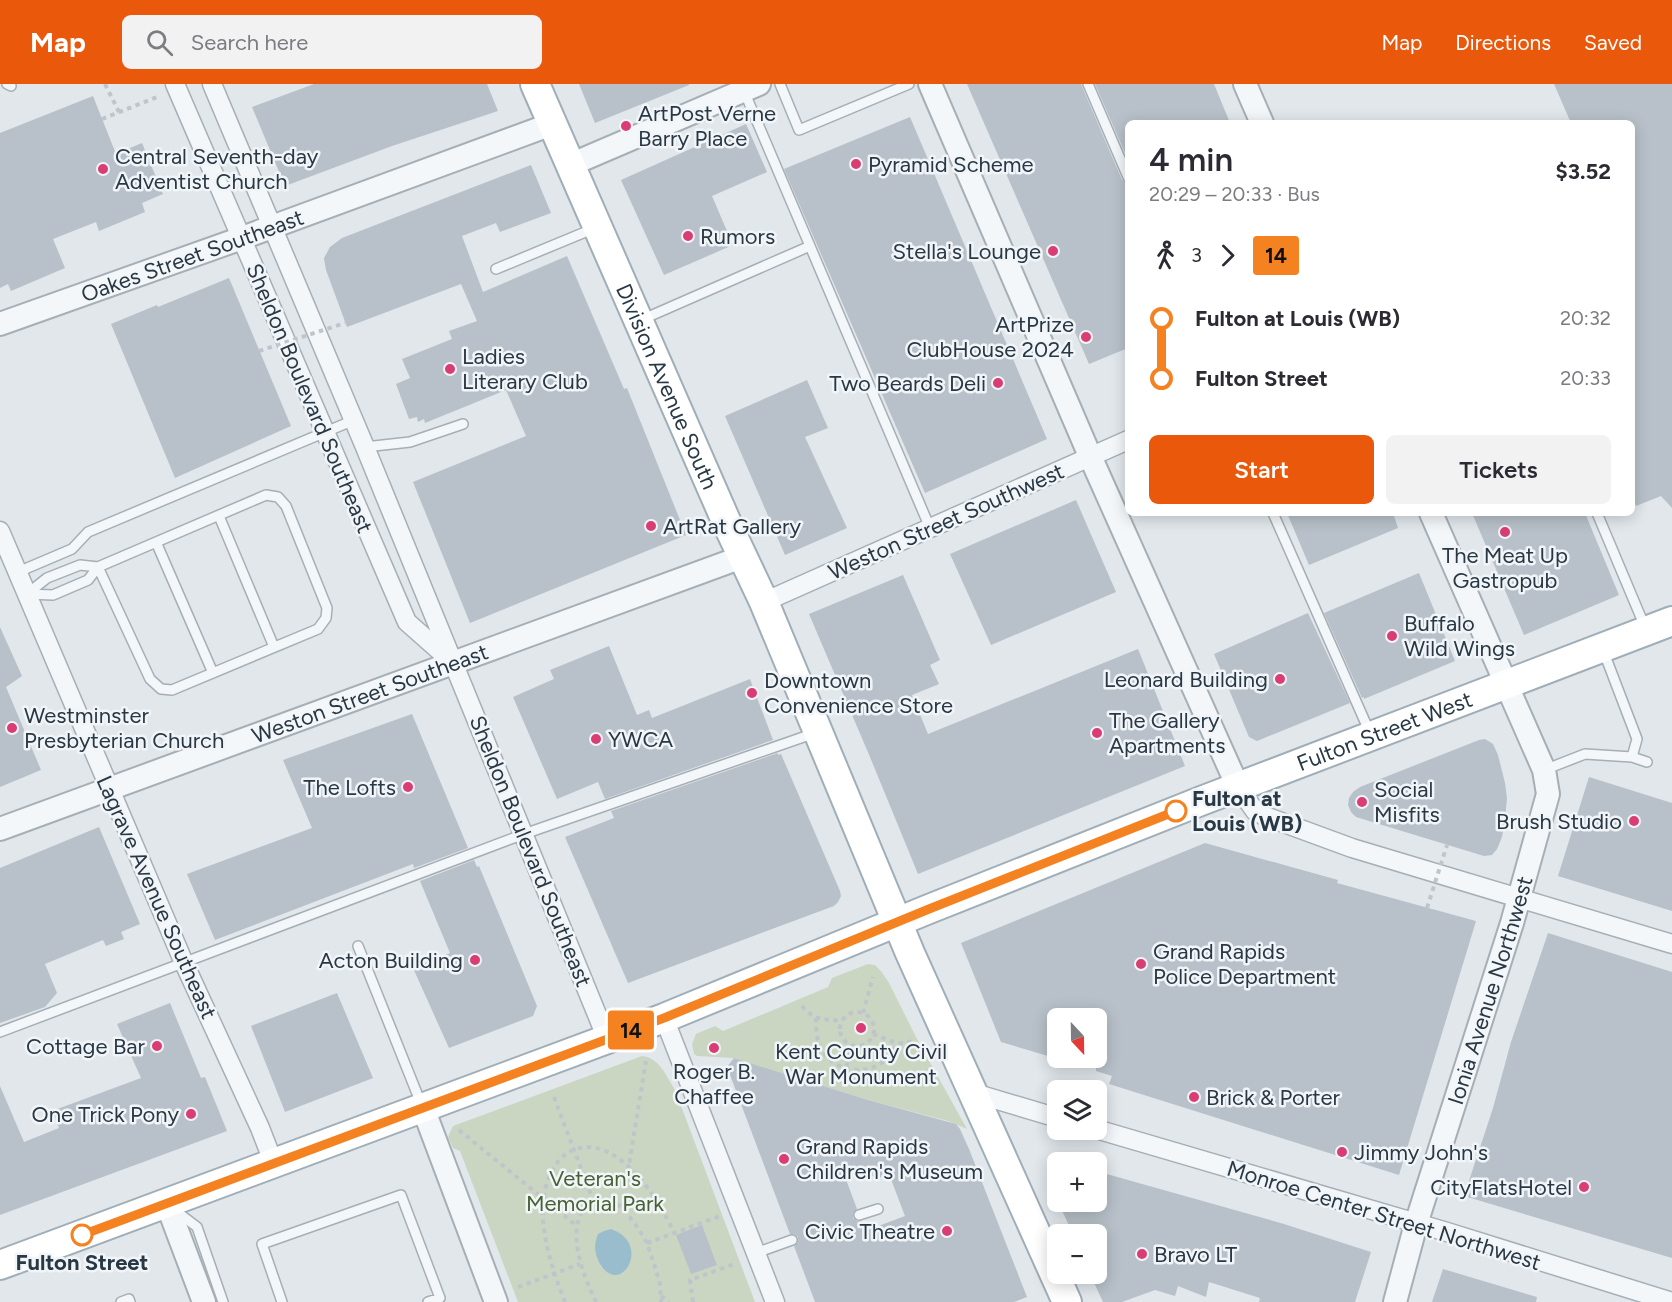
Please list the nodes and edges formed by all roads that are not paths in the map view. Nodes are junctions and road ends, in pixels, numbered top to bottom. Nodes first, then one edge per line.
1 (175, 84) edge
2 (212, 84) edge
3 (535, 84) edge
4 (780, 84) edge
5 (909, 84) edge
6 (930, 84) edge
7 (1088, 84) edge
8 (1245, 84) edge
9 (751, 87) edge
10 (1261, 120) edge
11 (552, 124) junction
12 (570, 165) junction
13 (1125, 170) edge
14 (273, 226) junction
15 (597, 228) junction
16 (242, 238) junction
17 (810, 246) junction
18 (496, 269) dead end
19 (639, 321) junction
20 (0, 324) edge
21 (354, 420) junction
22 (463, 424) dead end
23 (325, 432) junction
24 (1125, 441) edge
25 (366, 447) junction
26 (1090, 456) junction
27 (219, 516) junction
28 (1274, 516) edge
29 (1432, 516) edge
30 (1599, 516) edge
31 (930, 528) junction
32 (0, 531) edge
33 (156, 542) junction
34 (742, 557) junction
35 (98, 567) junction
36 (18, 572) junction
37 (27, 594) junction
38 (764, 602) junction
39 (1659, 626) edge
40 (274, 647) junction
41 (1602, 648) junction
42 (453, 663) junction
43 (213, 672) junction
44 (1505, 683) junction
45 (818, 732) junction
46 (1371, 736) junction
47 (1632, 757) junction
48 (1647, 762) dead end
49 (1544, 770) junction
50 (1238, 787) junction
51 (110, 789) junction
52 (0, 829) edge
53 (524, 834) junction
54 (1519, 897) junction
55 (897, 922) junction
56 (1672, 944) edge
57 (358, 946) dead end
58 (184, 963) junction
59 (664, 1018) junction
60 (0, 1032) edge
61 (607, 1040) junction
62 (974, 1093) junction
63 (423, 1108) junction
64 (1047, 1115) edge
65 (1107, 1132) edge
66 (274, 1164) junction
67 (167, 1204) junction
68 (878, 1209) dead end
69 (859, 1215) dead end
70 (1416, 1224) junction
71 (792, 1240) dead end
72 (756, 1253) junction
73 (0, 1265) edge
74 (122, 1302) edge
75 (130, 1302) edge
76 (204, 1302) edge
77 (223, 1302) edge
78 (282, 1302) edge
79 (429, 1302) edge
80 (496, 1302) edge
81 (775, 1302) edge
82 (1067, 1302) edge
83 (1395, 1302) edge
84 (1672, 1302) edge

1 - 16 street, Sheldon Boulevard Southeast
2 - 14 street, Sheldon Boulevard Southeast
3 - 11 main road, Division Avenue South
4 - 5 lane
6 - 26 street
7 - 13 lane
8 - 10 street
9 - 12 street
9 - 17 lane
11 - 12 main road, Division Avenue South
11 - 14 street, Oakes Street Southeast
12 - 15 main road, Division Avenue South
14 - 16 street, Oakes Street Southeast
14 - 21 street, Sheldon Boulevard Southeast
15 - 18 lane
15 - 19 main road, Division Avenue South
16 - 20 street, Oakes Street Southeast
16 - 23 street, Sheldon Boulevard Southeast
17 - 19 lane
17 - 31 lane
19 - 34 main road, Division Avenue South
21 - 23 lane
21 - 25 street, Sheldon Boulevard Southeast
22 - 25 lane
23 - 36 lane
23 - 42 street, Sheldon Boulevard Southeast
24 - 26 street, Weston Street Southwest
25 - 42 street, Sheldon Boulevard Southeast
26 - 31 street, Weston Street Southwest
26 - 50 street
27 - 33 lane
27 - 40 lane
27 - 40 lane
28 - 46 lane
29 - 44 street, Ionia Avenue Northwest
30 - 39 lane
31 - 38 street, Weston Street Southwest
32 - 36 street, Lagrave Avenue Southeast
33 - 35 lane
33 - 43 lane
34 - 38 main road, Division Avenue South
34 - 42 street, Weston Street Southeast
35 - 37 lane
35 - 37 lane
35 - 43 lane
36 - 37 street, Lagrave Avenue Southeast
37 - 51 street, Lagrave Avenue Southeast
38 - 45 main road, Division Avenue South
39 - 41 main road, Fulton Street West
40 - 43 lane
41 - 44 main road, Fulton Street West
41 - 47 lane
42 - 51 street, Weston Street Southeast
42 - 53 street, Sheldon Boulevard Southeast
44 - 46 main road, Fulton Street West
44 - 49 street, Ionia Avenue Northwest
45 - 53 lane
45 - 55 main road, Division Avenue South
46 - 50 main road, Fulton Street West
47 - 48 lane
47 - 49 lane
49 - 54 street, Ionia Avenue Northwest
50 - 54 street
50 - 55 main road, Fulton Street West
51 - 52 street, Weston Street Southeast
51 - 58 street, Lagrave Avenue Southeast
53 - 58 lane
53 - 61 street, Sheldon Boulevard Southeast
54 - 56 street
54 - 70 street, Ionia Avenue Northwest
55 - 59 main road, Fulton Street West
55 - 62 main road, Division Avenue South
57 - 63 lane
58 - 60 lane
58 - 66 street, Lagrave Avenue Southeast
59 - 61 main road, Fulton Street West
59 - 72 street
61 - 63 main road, Fulton Street West
62 - 64 street
62 - 82 main road, Division Avenue South
63 - 66 main road, Fulton Street West
63 - 80 street
65 - 70 street, Monroe Center Street Northwest
66 - 67 main road, Fulton Street West
67 - 73 main road, Fulton Street West
67 - 76 street
67 - 77 lane
68 - 69 lane
70 - 83 street, Ionia Avenue Northwest
70 - 84 street, Monroe Center Street Northwest
71 - 72 lane
72 - 81 street
74 - 75 lane
78 - 79 lane

